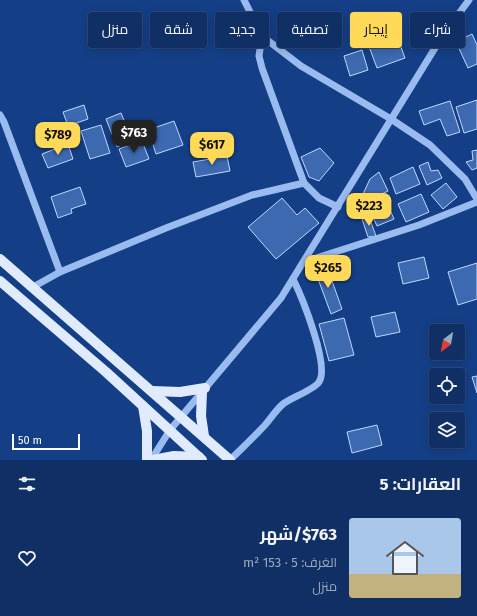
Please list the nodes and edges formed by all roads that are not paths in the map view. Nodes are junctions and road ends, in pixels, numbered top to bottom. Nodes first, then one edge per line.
1 (244, 0) edge
2 (469, 0) edge
3 (250, 12) edge
4 (269, 41) edge
5 (261, 48) edge
6 (0, 115) edge
7 (390, 119) junction
8 (304, 183) junction
9 (477, 200) edge
10 (338, 207) junction
11 (0, 259) edge
12 (304, 262) junction
13 (60, 272) junction
14 (293, 279) junction
15 (0, 281) edge
16 (33, 287) junction
17 (152, 390) junction
18 (204, 390) junction
19 (143, 406) junction
20 (181, 416) junction
21 (170, 430) junction
22 (204, 436) junction
23 (201, 458) edge
24 (147, 460) edge
25 (152, 460) edge
26 (230, 460) edge

1 - 3 street
2 - 7 street
4 - 7 street
5 - 8 street
6 - 13 street
7 - 9 street
7 - 10 street
8 - 10 street
8 - 13 street
9 - 12 street
10 - 12 street
11 - 16 main road
12 - 14 street
13 - 16 street
14 - 18 street
14 - 26 street
15 - 19 main road
16 - 17 main road
17 - 18 main road
17 - 20 main road
18 - 20 street
18 - 22 main road
19 - 21 main road
19 - 24 main road
20 - 21 street
20 - 22 main road
21 - 23 main road
21 - 25 street
22 - 26 main road
23 - 25 main road

